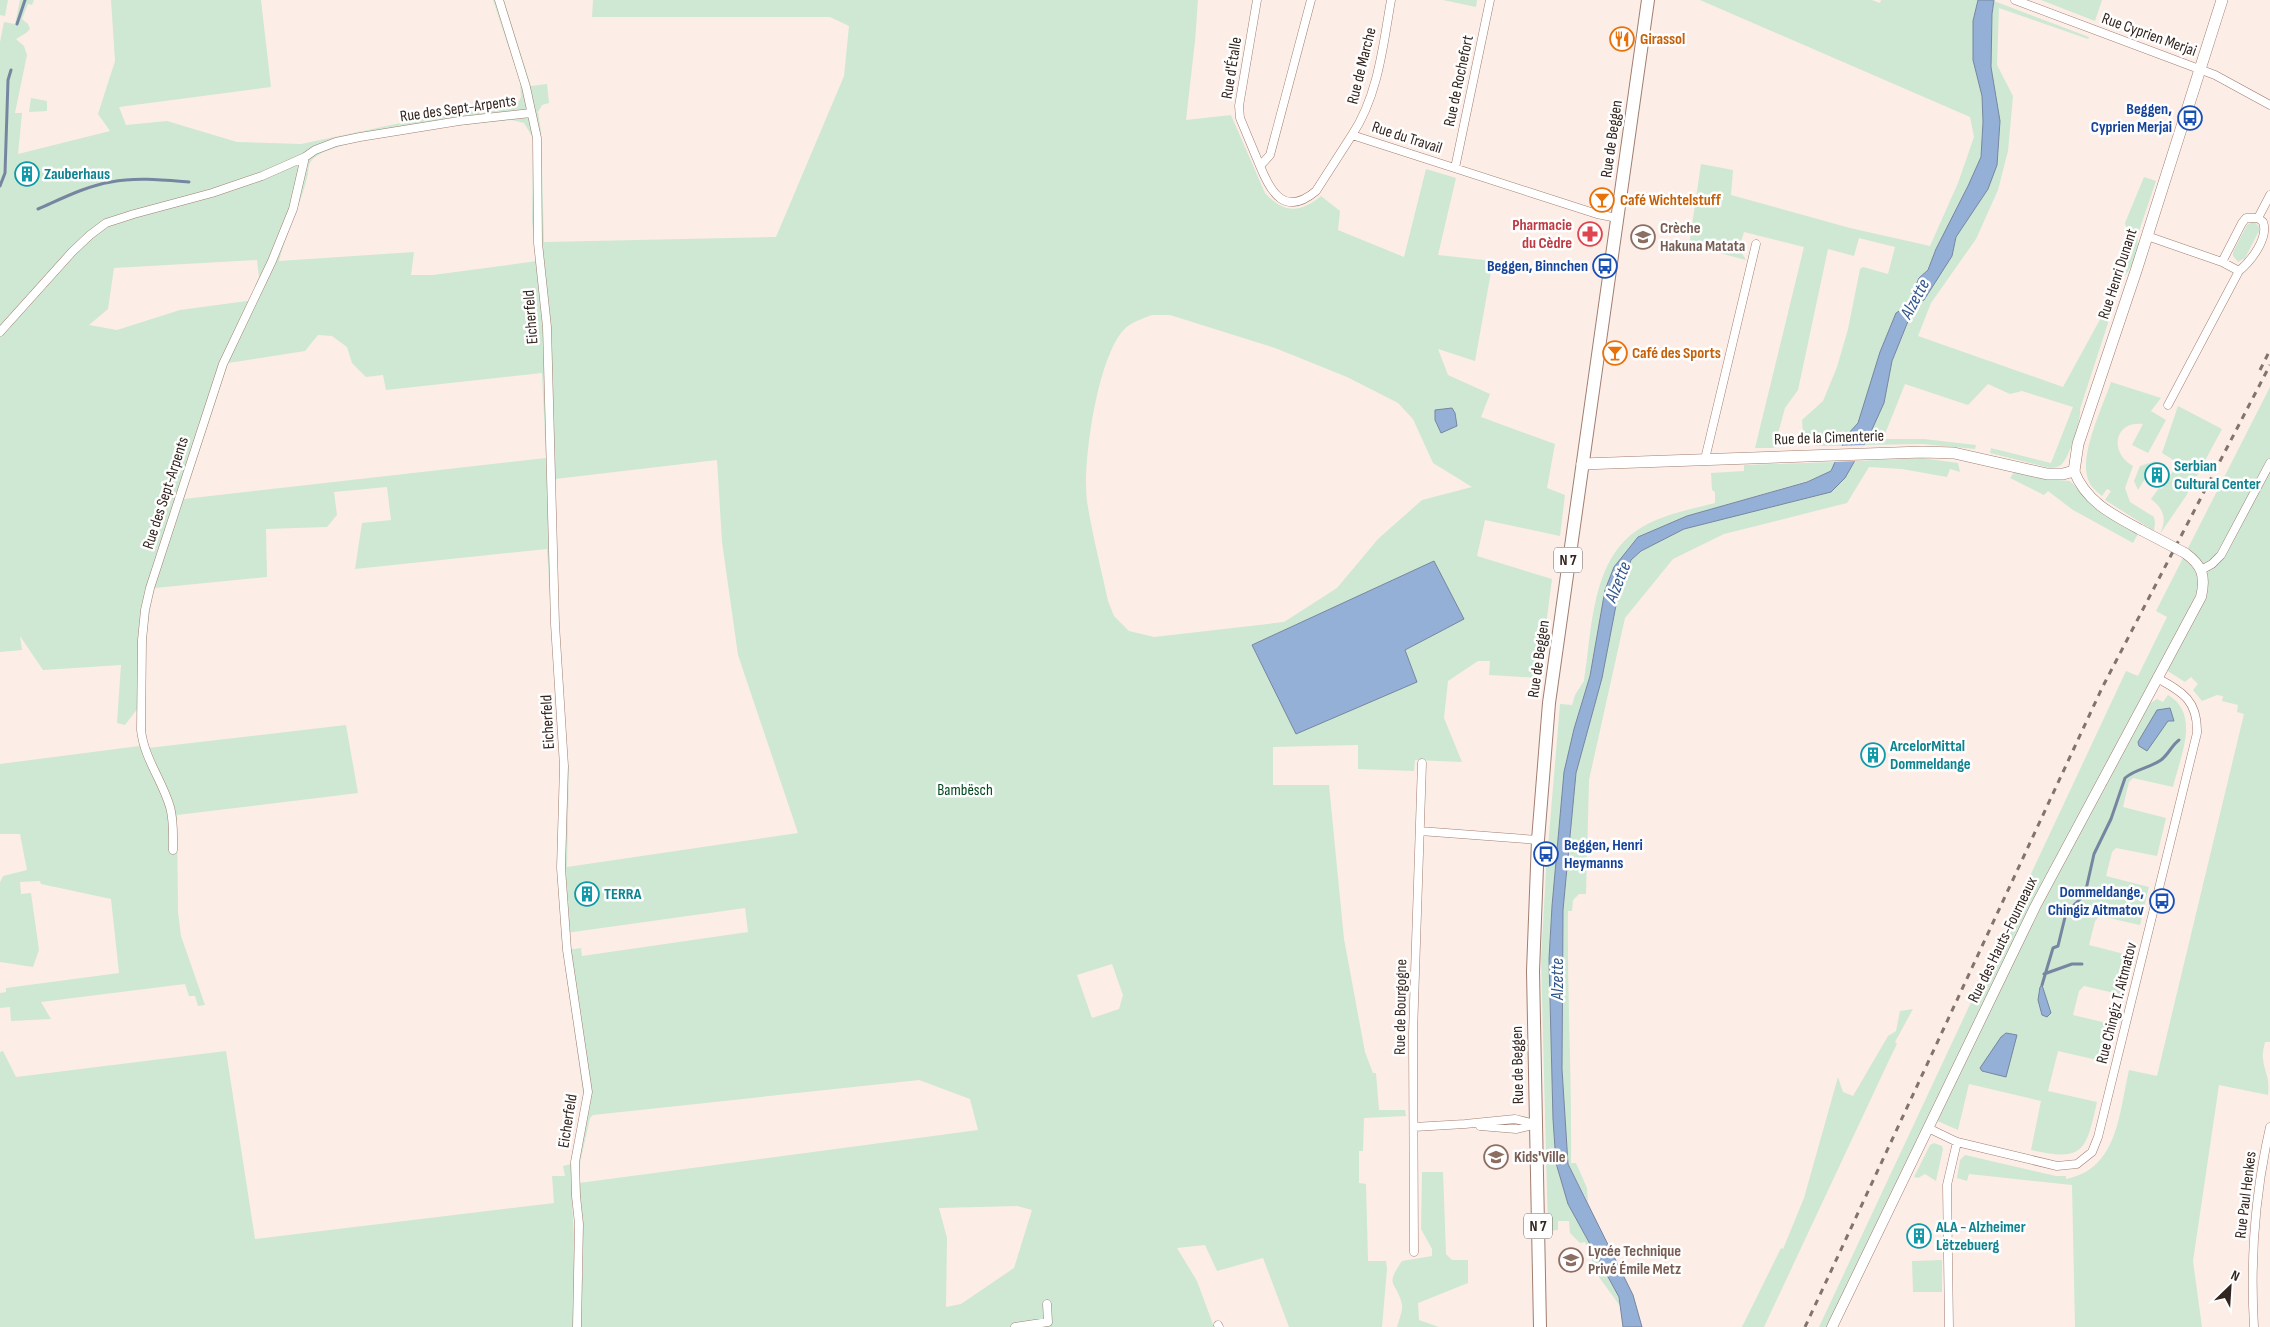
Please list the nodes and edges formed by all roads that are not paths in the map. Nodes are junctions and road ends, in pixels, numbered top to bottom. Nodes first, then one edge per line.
1 (499, 0) edge
2 (1257, 0) edge
3 (1311, 0) edge
4 (1391, 0) edge
5 (1490, 0) edge
6 (1648, 0) edge
7 (2015, 0) edge
8 (2222, 0) edge
9 (2200, 69) junction
10 (2270, 105) edge
11 (532, 113) junction
12 (1352, 135) junction
13 (305, 157) junction
14 (1260, 166) junction
15 (1455, 168) junction
16 (2270, 195) edge
17 (1617, 218) junction
18 (2258, 218) junction
19 (2147, 236) junction
20 (1756, 244) dead end
21 (2222, 262) junction
22 (2239, 271) junction
23 (0, 332) edge
24 (2168, 405) dead end
25 (1705, 459) junction
26 (2270, 463) edge
27 (1582, 464) junction
28 (2074, 471) junction
29 (2201, 570) junction
30 (2157, 678) junction
31 (1422, 763) dead end
32 (1420, 831) junction
33 (1538, 840) junction
34 (173, 850) dead end
35 (1535, 1124) junction
36 (1414, 1127) junction
37 (2270, 1127) edge
38 (1928, 1128) junction
39 (1957, 1142) junction
40 (1414, 1252) dead end
41 (1047, 1304) dead end
42 (577, 1327) edge
43 (1015, 1327) edge
44 (1540, 1327) edge
45 (1832, 1327) edge
46 (1949, 1327) edge
47 (2254, 1327) edge

1 - 11 street, Rue des Sept-Arpents
2 - 14 street, Rue d'Étalle
3 - 14 street
4 - 12 street, Rue de Marche
5 - 15 street, Rue de Rochefort
6 - 17 main road, Rue de Beggen / N 7
7 - 9 street, Rue Cyprien Merjai
8 - 9 main road, Rue Henri Dunant
9 - 10 street, Rue Cyprien Merjai
9 - 19 main road, Rue Henri Dunant
11 - 13 street, Rue des Sept-Arpents
11 - 42 street, Eicherfeld
12 - 14 street, Rue du Travail
12 - 15 street, Rue du Travail
13 - 23 street, Rue des Sept-Arpents
13 - 34 street, Rue des Sept-Arpents
15 - 17 street, Rue du Travail
16 - 18 street
17 - 27 main road, Rue de Beggen / N 7
18 - 21 street
18 - 22 street
19 - 21 street
19 - 28 main road, Rue Henri Dunant
20 - 25 street
21 - 22 street
22 - 24 street
25 - 27 main road, Rue de la Cimenterie
25 - 28 main road, Rue de la Cimenterie
26 - 29 street
27 - 33 main road, Rue de Beggen / N 7
28 - 29 street, bridge
29 - 30 street, Rue des Hauts-Fourneaux
30 - 38 street, Rue des Hauts-Fourneaux
30 - 39 street, Rue Chingiz T. Aitmatov
31 - 32 street, Rue de Bourgogne
32 - 33 street
32 - 36 street, Rue de Bourgogne
33 - 35 main road, Rue de Beggen / N 7
35 - 36 street
35 - 44 main road, Rue de Beggen / N 7
36 - 40 street, Rue de Bourgogne
37 - 47 street, Rue Paul Henkes
38 - 39 street, Rue Chingiz T. Aitmatov
38 - 45 street, Rue des Hauts-Fourneaux
39 - 46 street
41 - 43 street

